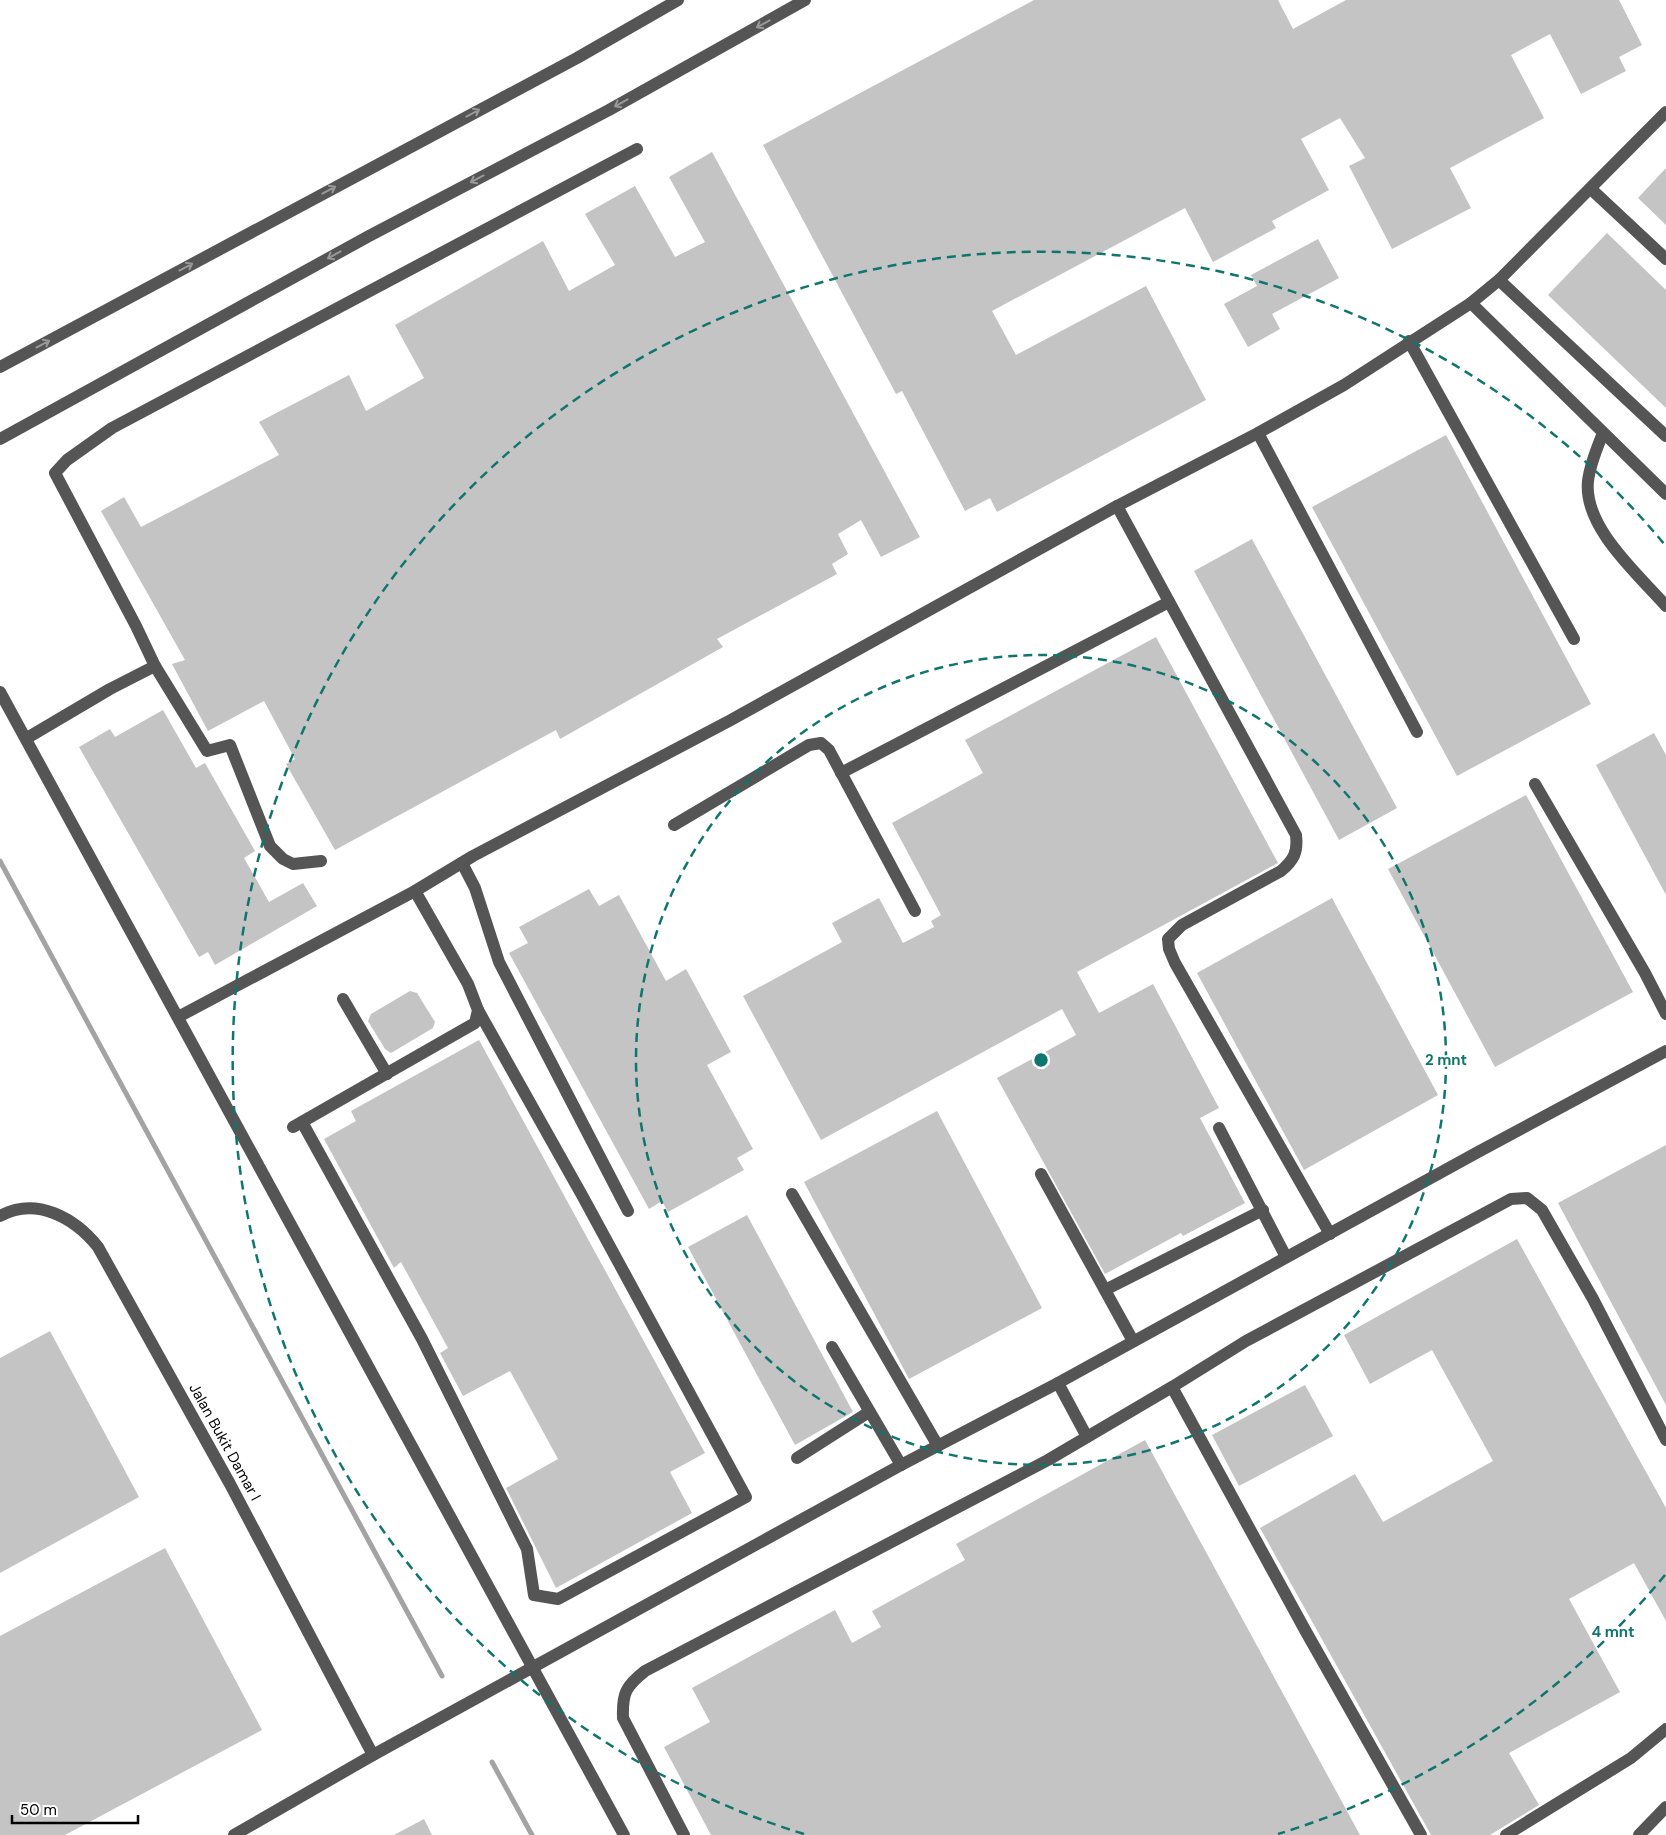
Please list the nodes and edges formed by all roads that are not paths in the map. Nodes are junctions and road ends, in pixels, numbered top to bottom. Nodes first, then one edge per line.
1 (678, 0) edge
2 (806, 0) edge
3 (1666, 112) edge
4 (637, 149) dead end
5 (1590, 189) junction
6 (1666, 259) edge
7 (1499, 280) junction
8 (1471, 304) junction
9 (1409, 341) junction
10 (0, 367) edge
11 (1258, 433) junction
12 (1603, 433) junction
13 (1666, 436) edge
14 (0, 439) edge
15 (1666, 494) edge
16 (1118, 506) junction
17 (1169, 602) junction
18 (1666, 606) edge
19 (1574, 639) dead end
20 (155, 666) junction
21 (0, 692) edge
22 (1417, 732) dead end
23 (27, 738) junction
24 (841, 773) junction
25 (1535, 784) dead end
26 (674, 825) dead end
27 (321, 861) dead end
28 (462, 863) junction
29 (414, 891) junction
30 (915, 911) dead end
31 (343, 999) dead end
32 (478, 1010) junction
33 (1666, 1014) edge
34 (178, 1017) junction
35 (1666, 1052) edge
36 (387, 1074) junction
37 (1219, 1128) dead end
38 (1041, 1174) dead end
39 (792, 1194) dead end
40 (1263, 1210) junction
41 (628, 1211) dead end
42 (0, 1216) edge
43 (1330, 1234) junction
44 (1286, 1257) junction
45 (1105, 1290) junction
46 (1133, 1341) junction
47 (832, 1347) dead end
48 (1058, 1383) junction
49 (1172, 1388) junction
50 (870, 1412) junction
51 (1087, 1437) junction
52 (1666, 1440) edge
53 (938, 1446) junction
54 (797, 1458) dead end
55 (901, 1466) junction
56 (534, 1668) junction
57 (1666, 1729) edge
58 (373, 1755) junction
59 (1666, 1807) edge
60 (234, 1835) edge
61 (624, 1835) edge
62 (684, 1835) edge
63 (1421, 1835) edge
64 (1506, 1835) edge
65 (1639, 1835) edge

10 -> 1 street
2 -> 14 street
3 - 5 street
4 - 20 street
5 - 6 street
5 - 7 street
7 - 8 street
7 - 13 street
8 - 9 street
8 - 12 street
9 - 11 street
9 - 19 street
11 - 16 street
11 - 22 street
12 - 15 street
12 - 18 street
16 - 17 street
16 - 28 street
17 - 24 street
17 - 43 street
20 - 23 street
20 - 27 street
21 - 23 street
23 - 34 street
24 - 26 street
24 - 30 street
25 - 33 street
28 - 29 street
28 - 41 street
29 - 32 street
29 - 34 street
31 - 36 street
32 - 36 street
32 - 36 street
34 - 56 street
35 - 43 street
37 - 40 street
38 - 45 street
39 - 53 street
40 - 44 street
40 - 45 street
42 - 58 street, Jalan Bukit Damar I
43 - 44 street
44 - 46 street
45 - 46 street
46 - 48 street
47 - 50 street
48 - 51 street
48 - 53 street
49 - 51 street
49 - 52 street
49 - 63 street
50 - 54 street
50 - 55 street
51 - 62 street
53 - 55 street
55 - 56 street
56 - 58 street
56 - 61 street
57 - 64 street
58 - 60 street
59 - 65 street

